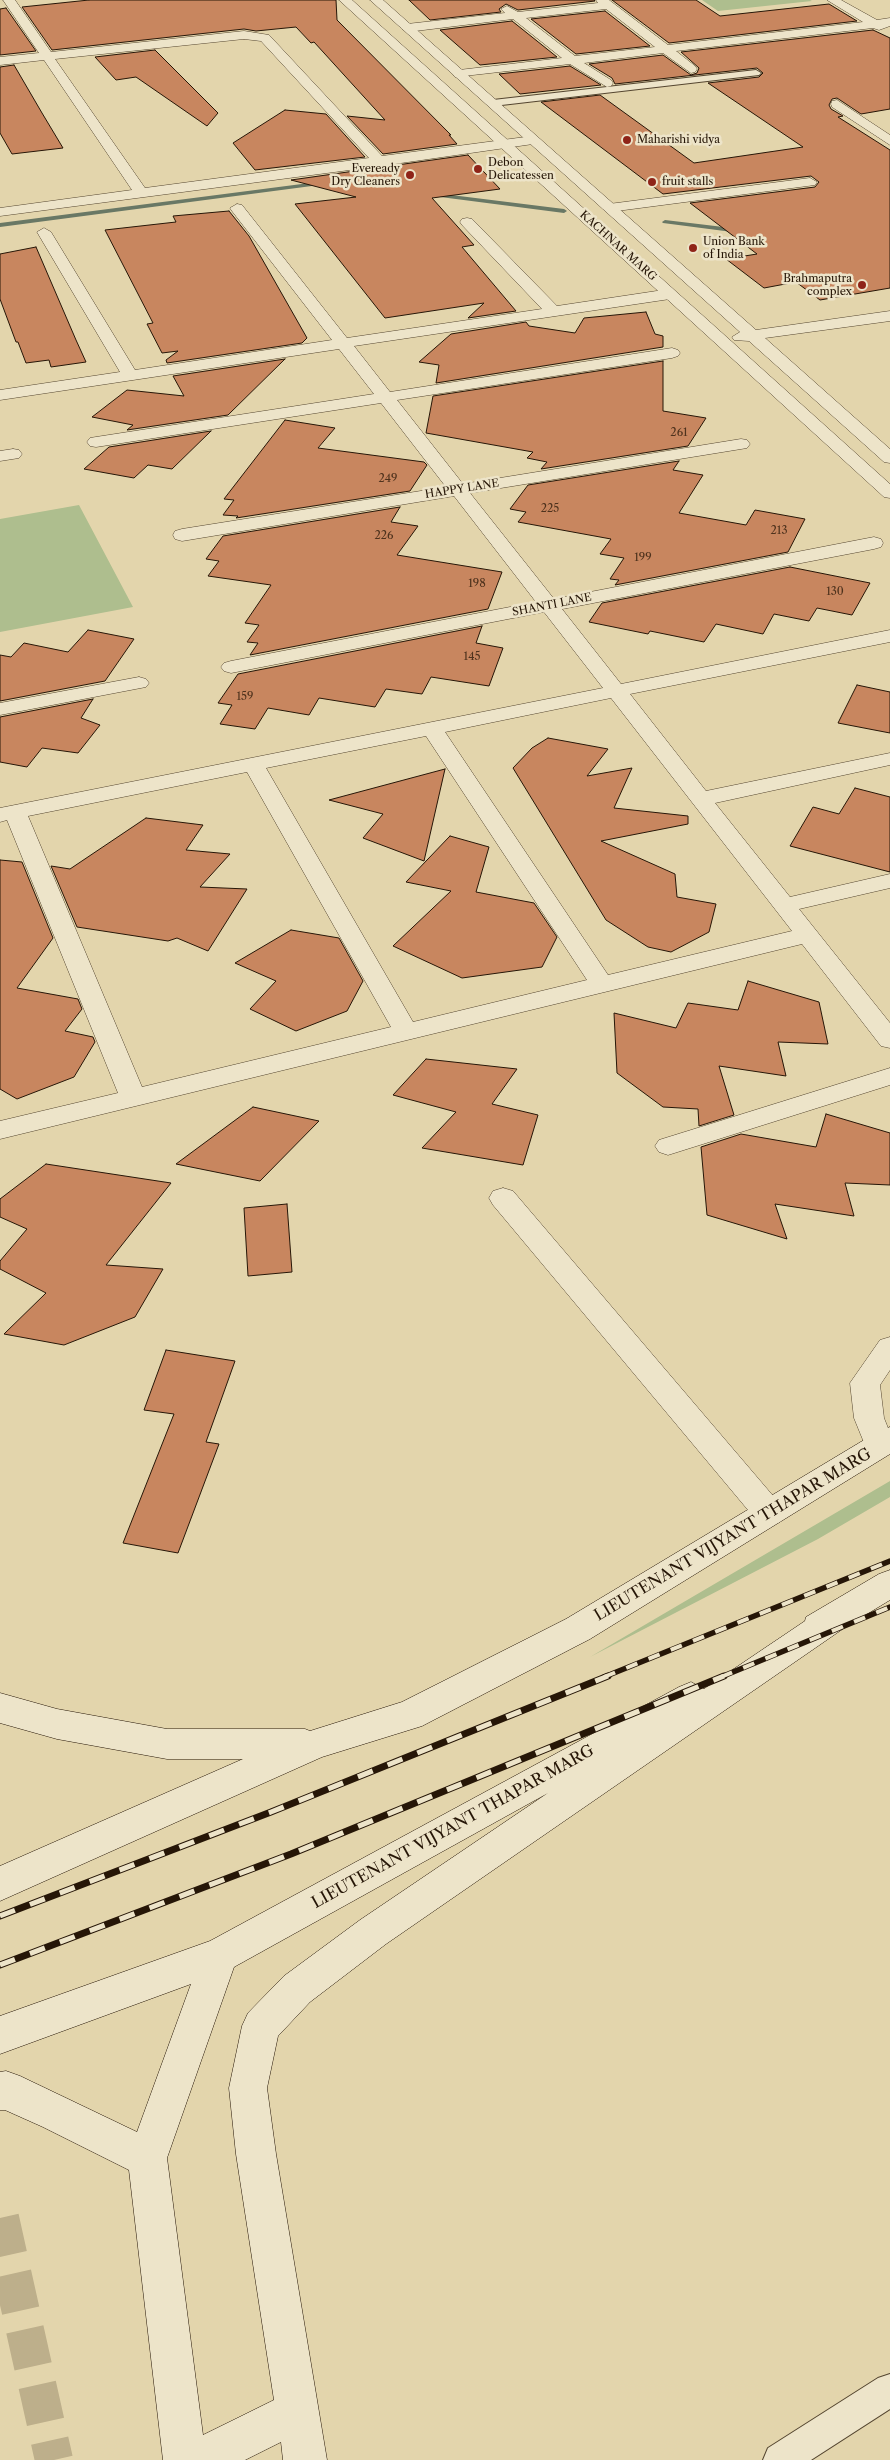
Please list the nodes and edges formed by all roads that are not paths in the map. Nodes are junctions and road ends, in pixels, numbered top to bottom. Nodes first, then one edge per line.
1 (9, 0) edge
2 (345, 0) edge
3 (376, 0) edge
4 (497, 0) edge
5 (833, 0) edge
6 (605, 3) edge
7 (516, 16) junction
8 (890, 22) edge
9 (875, 24) junction
10 (407, 28) junction
11 (890, 33) edge
12 (664, 49) junction
13 (47, 56) junction
14 (572, 60) junction
15 (0, 61) edge
16 (691, 69) dead end
17 (756, 73) dead end
18 (459, 74) junction
19 (607, 83) dead end
20 (493, 104) junction
21 (837, 104) dead end
22 (890, 129) edge
23 (876, 131) junction
24 (533, 140) junction
25 (890, 141) edge
26 (504, 144) junction
27 (380, 162) junction
28 (810, 182) dead end
29 (141, 194) junction
30 (237, 208) dead end
31 (608, 208) junction
32 (0, 212) edge
33 (467, 222) dead end
34 (44, 232) dead end
35 (670, 294) junction
36 (553, 312) junction
37 (890, 316) edge
38 (890, 327) edge
39 (758, 340) junction
40 (343, 343) junction
41 (726, 345) junction
42 (672, 353) dead end
43 (130, 375) junction
44 (0, 395) edge
45 (385, 397) junction
46 (96, 442) dead end
47 (742, 444) dead end
48 (890, 458) edge
49 (458, 490) junction
50 (890, 493) edge
51 (182, 535) dead end
52 (874, 543) dead end
53 (549, 606) junction
54 (890, 636) edge
55 (231, 667) dead end
56 (139, 683) dead end
57 (616, 691) junction
58 (0, 709) edge
59 (432, 728) junction
60 (890, 759) edge
61 (253, 764) junction
62 (701, 799) junction
63 (8, 814) edge
64 (890, 881) edge
65 (784, 905) junction
66 (808, 935) junction
67 (602, 984) junction
68 (890, 1001) edge
69 (864, 1007) junction
70 (406, 1032) junction
71 (890, 1040) edge
72 (890, 1076) edge
73 (133, 1097) junction
74 (0, 1130) edge
75 (668, 1146) dead end
76 (502, 1198) dead end
77 (890, 1348) edge
78 (885, 1442) edge
79 (769, 1513) junction
80 (890, 1584) edge
81 (835, 1618) junction
82 (0, 1708) edge
83 (315, 1744) junction
84 (0, 1884) edge
85 (220, 1955) junction
86 (0, 2035) edge
87 (0, 2091) edge
88 (147, 2158) junction
89 (890, 2390) edge
90 (298, 2412) junction
91 (185, 2460) edge
92 (199, 2460) edge
93 (305, 2460) edge
94 (780, 2460) edge

1 - 13 street
2 - 26 street, KACHNAR MARG
3 - 10 street, KACHNAR MARG
4 - 7 street
5 - 9 street
6 - 7 street
6 - 12 street
7 - 10 street
7 - 14 street
8 - 9 street
9 - 11 street
9 - 12 street
10 - 18 street, KACHNAR MARG
12 - 14 street
12 - 16 street
13 - 15 street
13 - 27 street
13 - 29 street
14 - 18 street
14 - 19 street
17 - 20 lane
18 - 20 street, KACHNAR MARG
20 - 24 street, KACHNAR MARG
21 - 23 street
22 - 23 street
23 - 25 street
24 - 26 street
24 - 31 street, KACHNAR MARG
26 - 27 street
26 - 35 street, KACHNAR MARG
27 - 29 street
28 - 31 street
29 - 32 street
30 - 40 street
31 - 39 street, KACHNAR MARG
33 - 36 street
34 - 43 street
35 - 36 street
35 - 41 street, KACHNAR MARG
36 - 40 street
37 - 39 street
38 - 39 street
39 - 41 street
39 - 48 street, KACHNAR MARG
40 - 43 street
40 - 45 street
41 - 50 street, KACHNAR MARG
42 - 45 street
43 - 44 street
45 - 46 street
45 - 49 street
47 - 49 street, HAPPY LANE
49 - 51 street, HAPPY LANE
49 - 53 street
52 - 53 street, SHANTI LANE
53 - 55 street, SHANTI LANE
53 - 57 street
54 - 57 street
56 - 58 street
57 - 59 street
57 - 62 street
59 - 61 street
59 - 67 street
60 - 62 street
61 - 63 street
61 - 70 street
62 - 65 street
63 - 73 street
64 - 65 street
65 - 66 street
66 - 67 street
66 - 69 street
67 - 70 street
68 - 69 street
69 - 71 street
70 - 73 street
72 - 75 street
73 - 74 street
76 - 79 street
77 - 78 street
78 - 79 street, LIEUTENANT VIJYANT THAPAR MARG
79 - 83 street, LIEUTENANT VIJYANT THAPAR MARG
80 - 81 street, LIEUTENANT VIJYANT THAPAR MARG
81 - 85 street, LIEUTENANT VIJYANT THAPAR MARG
81 - 90 street
82 - 83 street
83 - 84 street, LIEUTENANT VIJYANT THAPAR MARG
85 - 86 street, LIEUTENANT VIJYANT THAPAR MARG
85 - 88 street
87 - 88 street
88 - 91 street
89 - 94 lane
90 - 92 street
90 - 93 street

